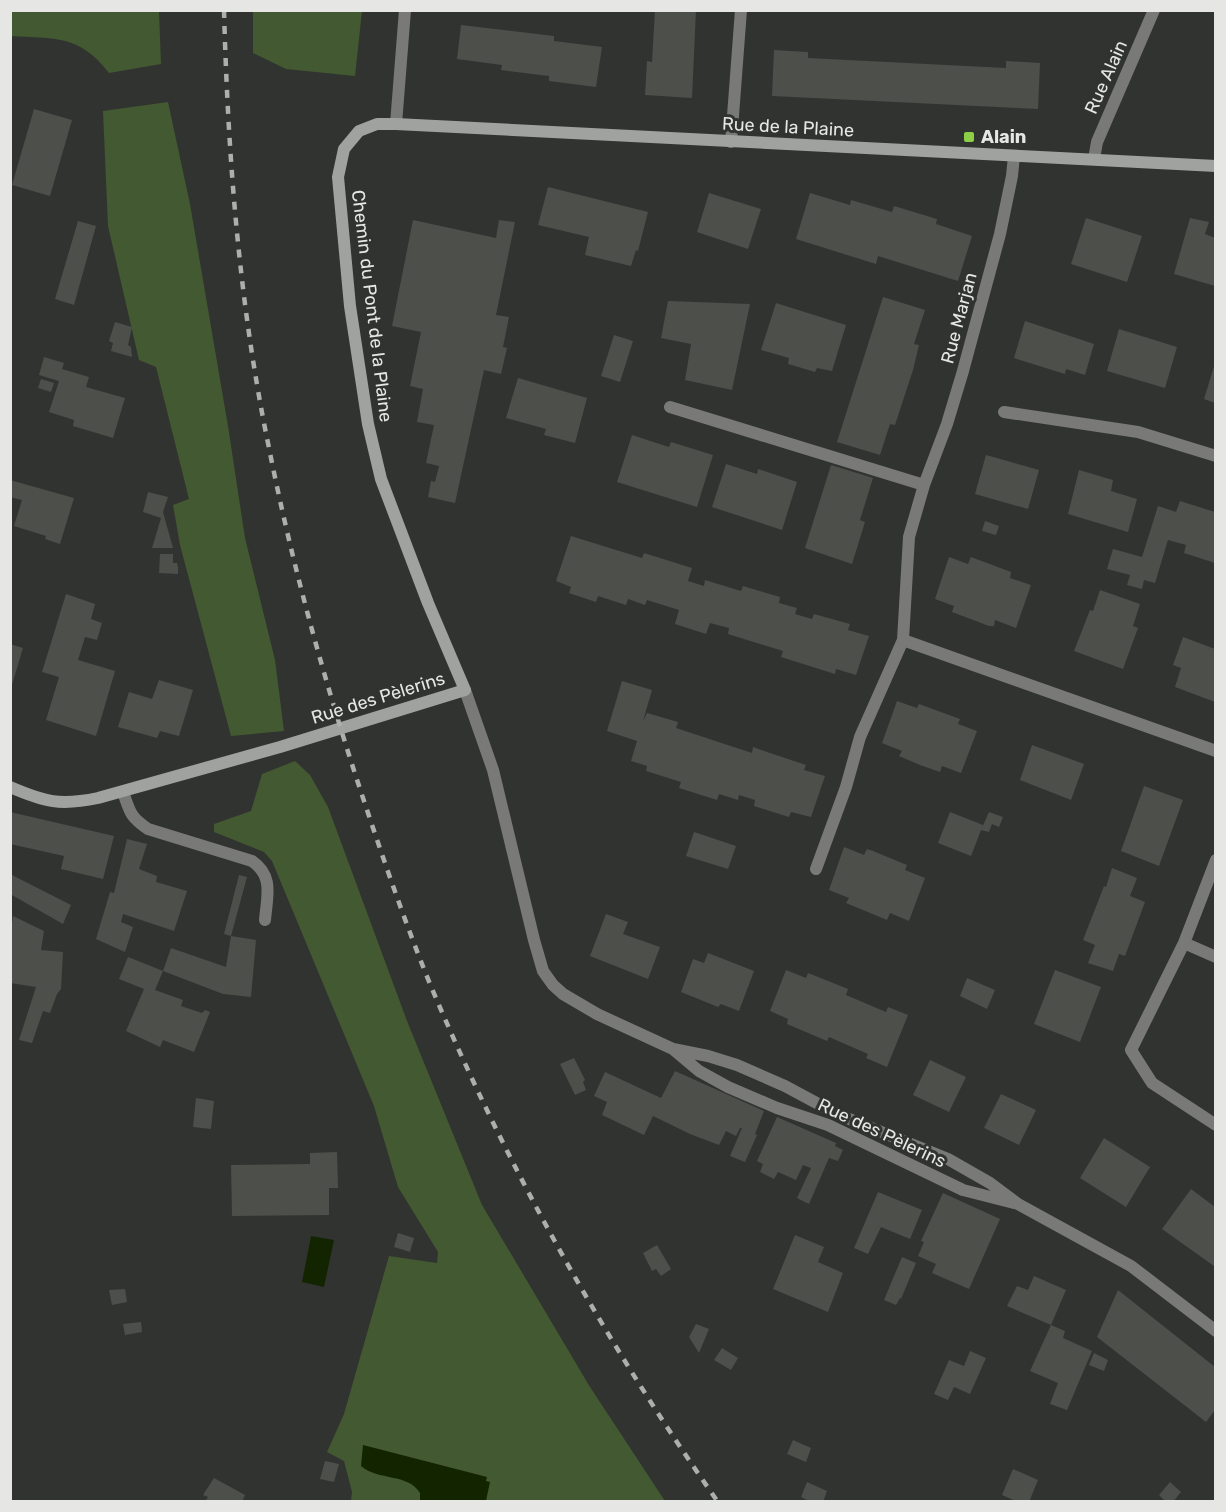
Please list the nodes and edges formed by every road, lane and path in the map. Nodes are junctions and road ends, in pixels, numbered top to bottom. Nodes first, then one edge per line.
1 (405, 10) edge
2 (741, 10) edge
3 (1155, 10) edge
4 (396, 124) junction
5 (359, 131) joint
6 (731, 142) junction
7 (1014, 156) junction
8 (1094, 159) junction
9 (1215, 166) edge
10 (670, 407) dead end
11 (1004, 412) dead end
12 (1215, 456) edge
13 (924, 485) junction
14 (903, 640) junction
15 (465, 690) junction
16 (1215, 751) edge
17 (10, 787) edge
18 (123, 792) junction
19 (1215, 860) edge
20 (816, 869) dead end
21 (265, 920) dead end
22 (1184, 943) junction
23 (1215, 957) edge
24 (673, 1049) junction
25 (1215, 1125) edge
26 (1018, 1204) junction
27 (1215, 1331) edge

1 - 4 street
2 - 6 street
3 - 8 street, Rue Alain
4 - 5 street, Rue de la Plaine
4 - 6 street, Rue de la Plaine
5 - 15 street, Chemin du Pont de la Plaine
6 - 7 street, Rue de la Plaine
7 - 8 street, Rue de la Plaine
7 - 13 street, Rue Marjan
8 - 9 street, Rue de la Plaine
10 - 13 street
11 - 12 street
13 - 14 street, Rue Marjan
14 - 16 street
14 - 20 street
15 - 18 street, Rue des Pèlerins
15 - 24 street, Rue des Pèlerins
17 - 18 street, Rue des Pèlerins
18 - 21 street
19 - 22 street
22 - 23 street
22 - 25 street
24 - 26 street, Rue des Pèlerins
24 - 26 street, Rue des Pèlerins
26 - 27 street, Rue des Pèlerins

